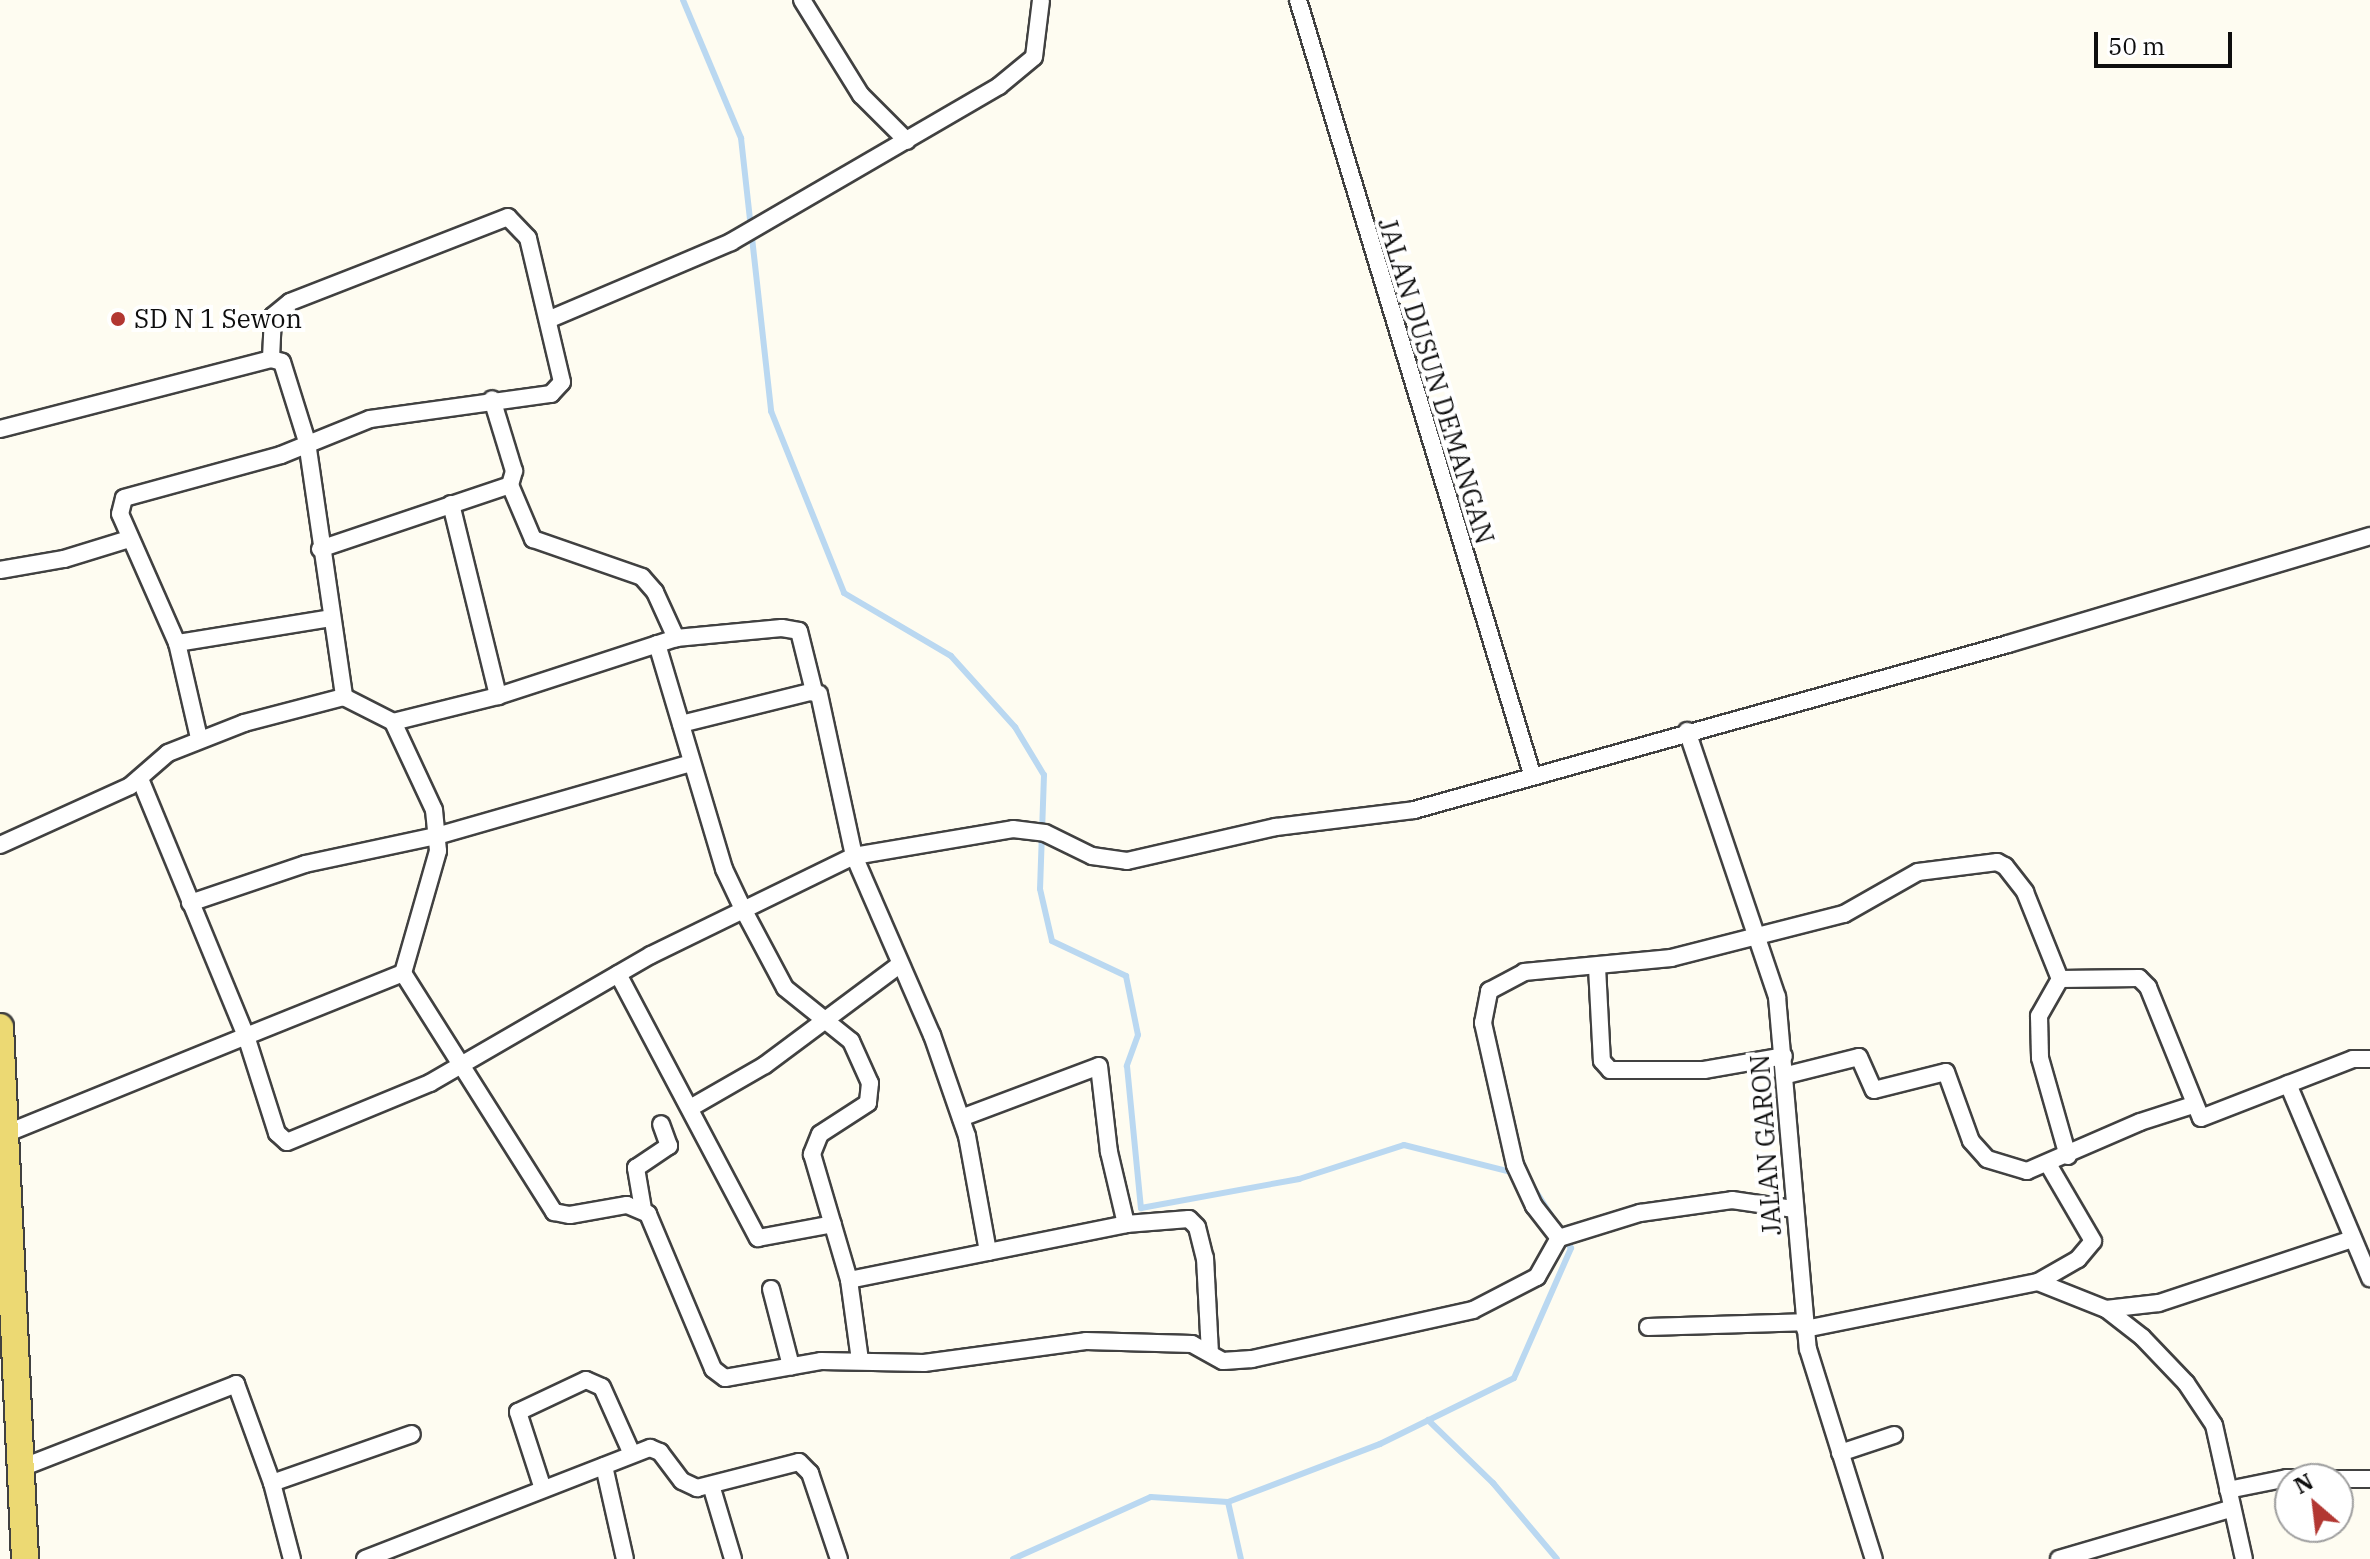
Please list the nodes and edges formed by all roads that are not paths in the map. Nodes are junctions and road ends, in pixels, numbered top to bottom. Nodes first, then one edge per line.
1 (802, 0) edge
2 (1041, 0) edge
3 (1298, 0) edge
4 (907, 141) junction
5 (550, 319) junction
6 (271, 359) junction
7 (492, 399) junction
8 (0, 429) edge
9 (307, 442) junction
10 (510, 485) junction
11 (451, 504) junction
12 (2370, 536) edge
13 (129, 539) junction
14 (320, 549) junction
15 (0, 570) edge
16 (332, 618) junction
17 (676, 638) junction
18 (177, 643) junction
19 (657, 644) junction
20 (814, 691) junction
21 (498, 696) junction
22 (344, 697) junction
23 (393, 722) junction
24 (681, 724) junction
25 (1687, 731) junction
26 (199, 738) junction
27 (691, 763) junction
28 (1532, 774) junction
29 (140, 779) junction
30 (440, 835) junction
31 (0, 845) edge
32 (854, 856) junction
33 (190, 903) junction
34 (743, 909) junction
35 (1757, 937) junction
36 (898, 966) junction
37 (1597, 967) junction
38 (403, 973) junction
39 (618, 974) junction
40 (2060, 979) junction
41 (829, 1019) junction
42 (0, 1027) edge
43 (246, 1036) junction
44 (1784, 1056) junction
45 (2370, 1059) edge
46 (463, 1066) junction
47 (1787, 1075) junction
48 (2288, 1084) junction
49 (2193, 1105) junction
50 (692, 1107) junction
51 (961, 1118) junction
52 (661, 1124) dead end
53 (5, 1134) junction
54 (2068, 1156) junction
55 (2048, 1164) junction
56 (643, 1209) junction
57 (1794, 1209) junction
58 (833, 1224) junction
59 (1126, 1224) junction
60 (1564, 1237) junction
61 (2353, 1239) junction
62 (988, 1252) junction
63 (5, 1253) edge
64 (2370, 1278) edge
65 (849, 1280) junction
66 (2038, 1282) junction
67 (771, 1289) dead end
68 (2106, 1309) junction
69 (1804, 1325) junction
70 (1648, 1327) dead end
71 (1210, 1352) junction
72 (860, 1360) junction
73 (791, 1366) junction
74 (412, 1434) dead end
75 (1894, 1435) dead end
76 (1840, 1453) junction
77 (632, 1454) junction
78 (604, 1466) junction
79 (21, 1468) junction
80 (2370, 1479) edge
81 (272, 1483) junction
82 (711, 1485) junction
83 (543, 1489) junction
84 (2228, 1490) junction
85 (2230, 1509) junction
86 (25, 1559) edge
87 (292, 1559) edge
88 (365, 1559) edge
89 (625, 1559) edge
90 (733, 1559) edge
91 (839, 1559) edge
92 (1874, 1559) edge
93 (2059, 1559) edge
94 (2244, 1559) edge

1 - 4 street
2 - 4 street
3 - 28 street, JALAN DUSUN DEMANGAN
4 - 5 street
5 - 6 street
5 - 7 street
6 - 8 street
6 - 9 street
7 - 9 street
7 - 10 street
9 - 13 street
9 - 14 street
10 - 11 street
10 - 17 street
11 - 14 street
11 - 21 street
12 - 25 street
13 - 15 street
13 - 18 street
14 - 16 street
16 - 18 street
16 - 22 street
17 - 19 street
17 - 20 street
18 - 26 street
19 - 21 street
19 - 24 street
20 - 24 street
20 - 32 street
21 - 23 street
22 - 23 street
22 - 26 street
23 - 30 street
24 - 27 street
25 - 28 street
25 - 35 street, JALAN GARON
26 - 29 street
27 - 30 street
27 - 34 street
28 - 32 street
29 - 31 street
29 - 33 street
30 - 33 street
30 - 38 street
32 - 34 street
32 - 36 street
33 - 43 street
34 - 39 street
34 - 41 street
35 - 37 street
35 - 40 street
35 - 44 street, JALAN GARON
36 - 41 street
36 - 51 street
37 - 44 street
37 - 60 street
38 - 43 street
38 - 46 street
39 - 46 street
39 - 50 street
40 - 49 street
40 - 54 street
41 - 50 street
41 - 58 street
42 - 53 main road
43 - 46 street
43 - 53 street
44 - 47 street, JALAN GARON
45 - 48 street
46 - 56 street
47 - 55 street
47 - 57 street, JALAN GARON
48 - 49 street
48 - 61 street
49 - 54 street
50 - 58 street
51 - 59 street
51 - 62 street
52 - 56 street
53 - 63 main road
54 - 55 street
55 - 66 street
56 - 73 street
57 - 60 street
57 - 69 street, JALAN GARON
58 - 65 street
59 - 62 street
59 - 71 street
60 - 71 street
61 - 64 street
61 - 68 street
62 - 65 street
63 - 79 main road
65 - 72 street
66 - 68 street
66 - 69 street
67 - 73 street
68 - 84 street
69 - 70 street
69 - 76 street, JALAN GARON
71 - 72 street
72 - 73 street
74 - 81 street
75 - 76 street
76 - 92 street, JALAN GARON
77 - 78 street
77 - 82 street
77 - 83 street
78 - 83 street
78 - 89 street
79 - 81 street
79 - 86 main road
80 - 84 street
81 - 87 street
82 - 90 street
82 - 91 street
83 - 88 street
84 - 85 street
85 - 93 street
85 - 94 street

